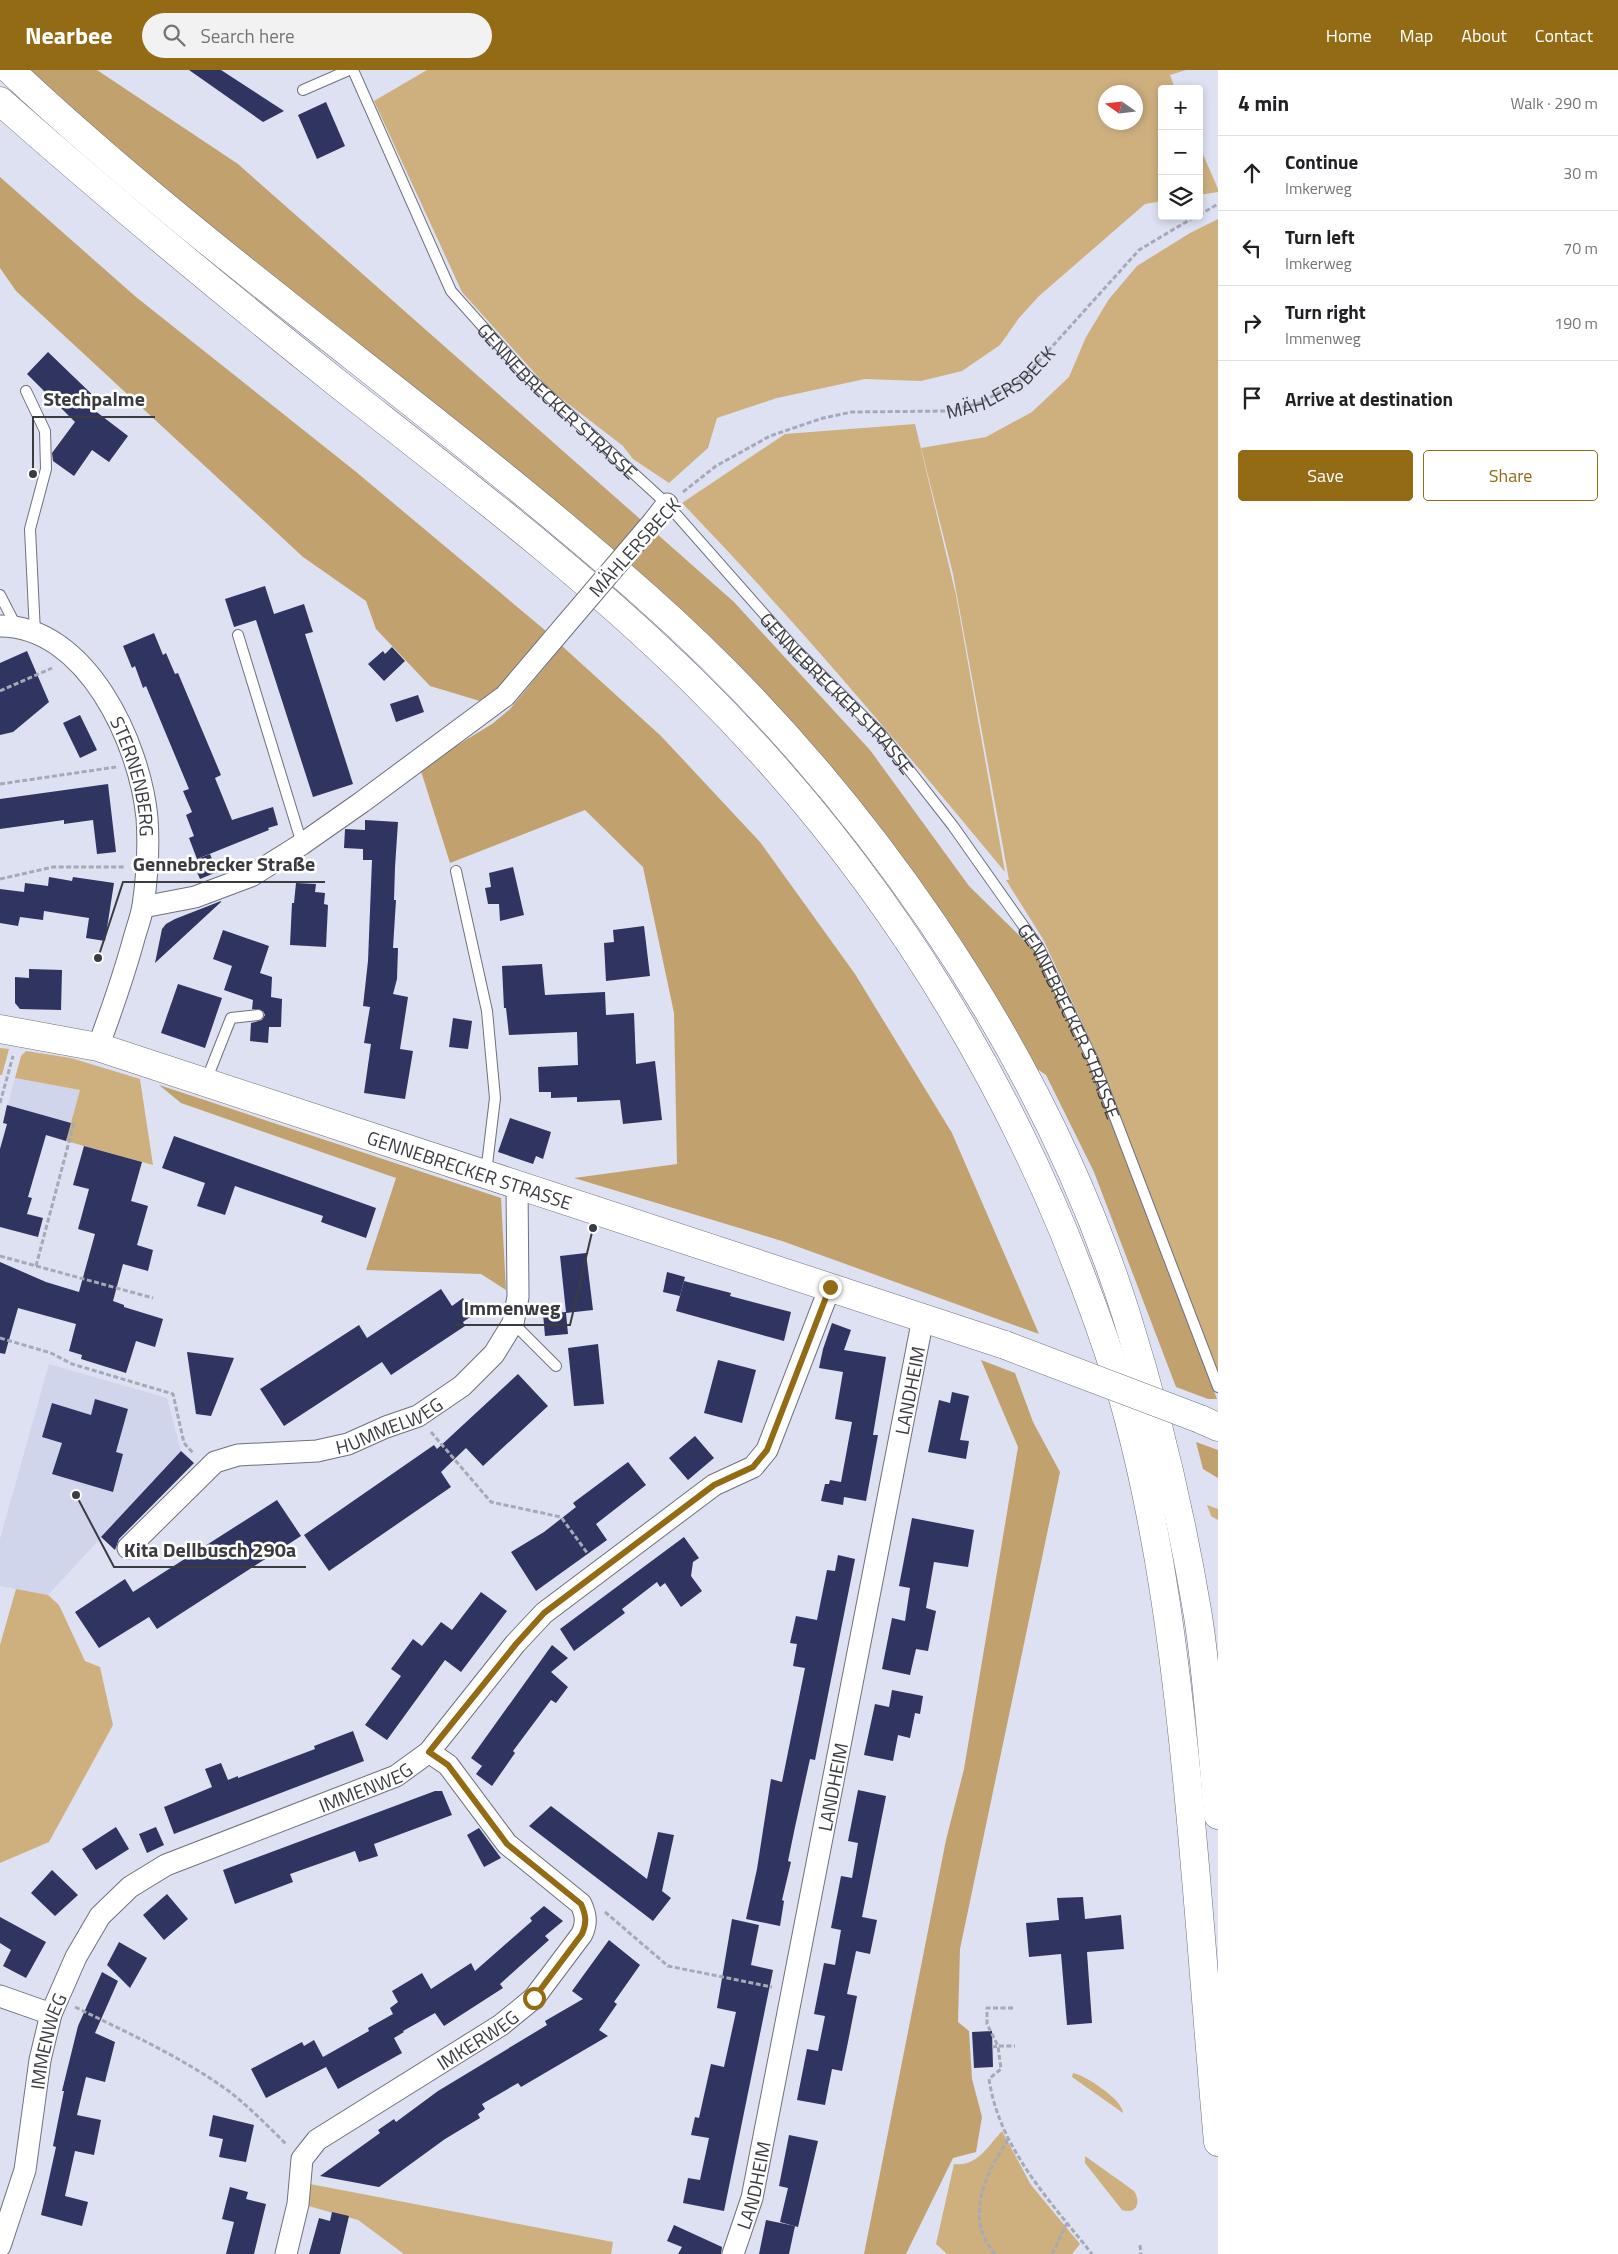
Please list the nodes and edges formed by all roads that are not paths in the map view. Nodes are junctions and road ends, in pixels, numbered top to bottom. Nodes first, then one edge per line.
1 (10, 70) edge
2 (351, 70) edge
3 (303, 90) dead end
4 (0, 101) edge
5 (26, 391) dead end
6 (667, 504) junction
7 (0, 595) edge
8 (17, 628) edge
9 (238, 635) dead end
10 (302, 844) junction
11 (456, 871) dead end
12 (143, 907) junction
13 (258, 1015) dead end
14 (0, 1029) edge
15 (98, 1047) junction
16 (205, 1082) junction
17 (486, 1174) junction
18 (517, 1185) junction
19 (830, 1287) junction
20 (923, 1318) junction
21 (513, 1322) junction
22 (556, 1366) dead end
23 (1218, 1388) edge
24 (1209, 1423) edge
25 (128, 1548) dead end
26 (429, 1752) junction
27 (1218, 1815) edge
28 (0, 1996) edge
29 (54, 2006) junction
30 (1218, 2142) edge
31 (0, 2246) edge
32 (286, 2254) edge
33 (733, 2254) edge

1 - 27 main road
2 - 3 lane
2 - 6 lane, GENNEBRECKER STRASSE
4 - 30 main road
5 - 8 lane
6 - 10 street, MÄHLERSBECK, bridge
6 - 23 lane, GENNEBRECKER STRASSE
7 - 8 lane
8 - 12 street, STERNENBERG
9 - 10 lane
10 - 12 street, MÄHLERSBECK
11 - 17 lane
12 - 15 street, STERNENBERG
13 - 16 lane
14 - 15 main road, GENNEBRECKER STRASSE
15 - 16 main road, GENNEBRECKER STRASSE
16 - 17 main road, GENNEBRECKER STRASSE
17 - 18 main road, GENNEBRECKER STRASSE
18 - 19 main road, GENNEBRECKER STRASSE
18 - 21 street, HUMMELWEG
19 - 20 main road, GENNEBRECKER STRASSE
19 - 26 street, IMMENWEG
20 - 24 main road, GENNEBRECKER STRASSE, bridge
20 - 33 street, LANDHEIM
21 - 22 lane
21 - 25 street, HUMMELWEG
26 - 29 street, IMMENWEG
26 - 32 street, IMKERWEG
28 - 29 street
29 - 31 street, IMMENWEG

